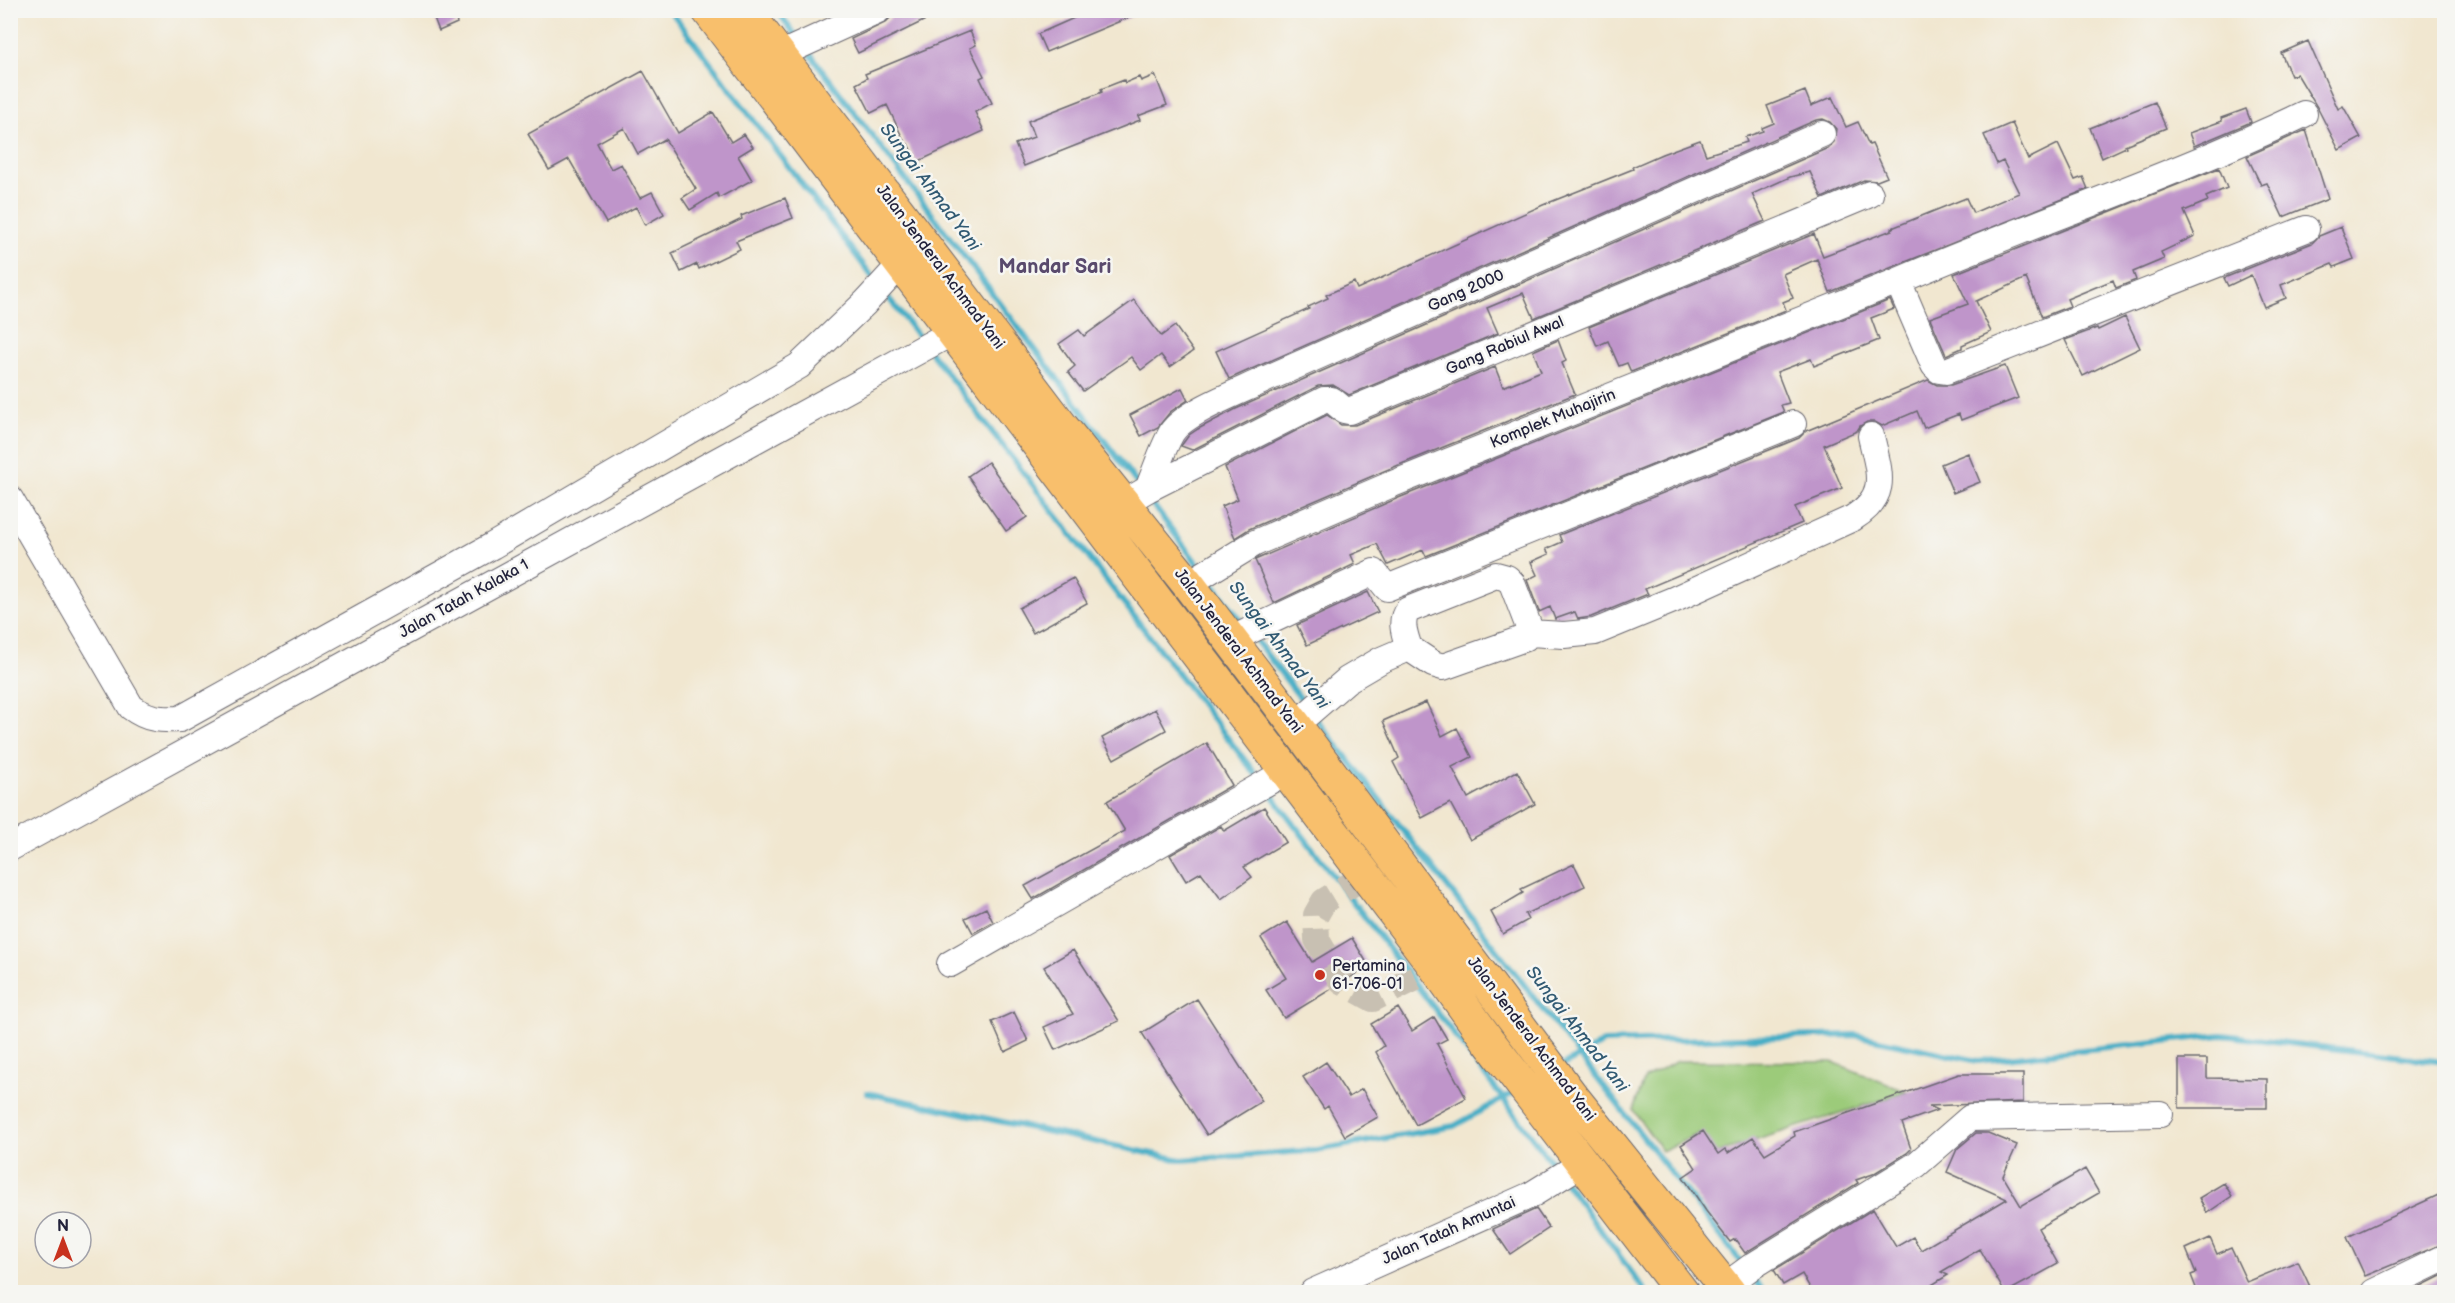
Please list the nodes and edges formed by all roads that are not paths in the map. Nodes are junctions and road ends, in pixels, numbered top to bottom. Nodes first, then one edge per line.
1 (708, 10) edge
2 (745, 10) edge
3 (878, 10) edge
4 (795, 47) junction
5 (2304, 114) dead end
6 (1822, 134) dead end
7 (1870, 194) dead end
8 (2306, 229) dead end
9 (894, 272) junction
10 (1898, 281) junction
11 (935, 342) junction
12 (1793, 424) dead end
13 (1050, 436) junction
14 (1871, 436) dead end
15 (1136, 496) junction
16 (10, 499) edge
17 (1200, 576) junction
18 (1529, 633) junction
19 (1242, 634) junction
20 (1409, 648) junction
21 (1308, 714) junction
22 (1270, 781) junction
23 (10, 848) edge
24 (950, 964) dead end
25 (2160, 1114) dead end
26 (1568, 1172) junction
27 (2445, 1258) edge
28 (1736, 1280) edge
29 (1313, 1293) edge
30 (1682, 1293) edge
31 (2374, 1293) edge

1 - 9 highway, Jalan Jenderal Achmad Yani
2 - 4 highway, Jalan Jenderal Achmad Yani
3 - 4 street
4 - 13 highway, Jalan Jenderal Achmad Yani
5 - 10 street, Komplek Muhajirin
6 - 15 street, Gang 2000
7 - 15 street, Gang Rabiul Awal
8 - 10 street
9 - 11 highway, Jalan Jenderal Achmad Yani
9 - 16 street
10 - 17 street, Komplek Muhajirin
11 - 13 highway, Jalan Jenderal Achmad Yani
11 - 23 street, Jalan Tatah Kalaka 1
12 - 19 street
13 - 15 highway, Jalan Jenderal Achmad Yani
13 - 22 highway, Jalan Jenderal Achmad Yani
14 - 18 street
15 - 17 highway, Jalan Jenderal Achmad Yani
17 - 19 highway, Jalan Jenderal Achmad Yani
18 - 20 street
18 - 20 street
19 - 21 highway, Jalan Jenderal Achmad Yani
20 - 21 street
21 - 28 highway, Jalan Jenderal Achmad Yani
22 - 24 street
22 - 26 highway, Jalan Jenderal Achmad Yani
25 - 28 street
26 - 29 street, Jalan Tatah Amuntai
26 - 30 highway, Jalan Jenderal Achmad Yani
27 - 31 street

